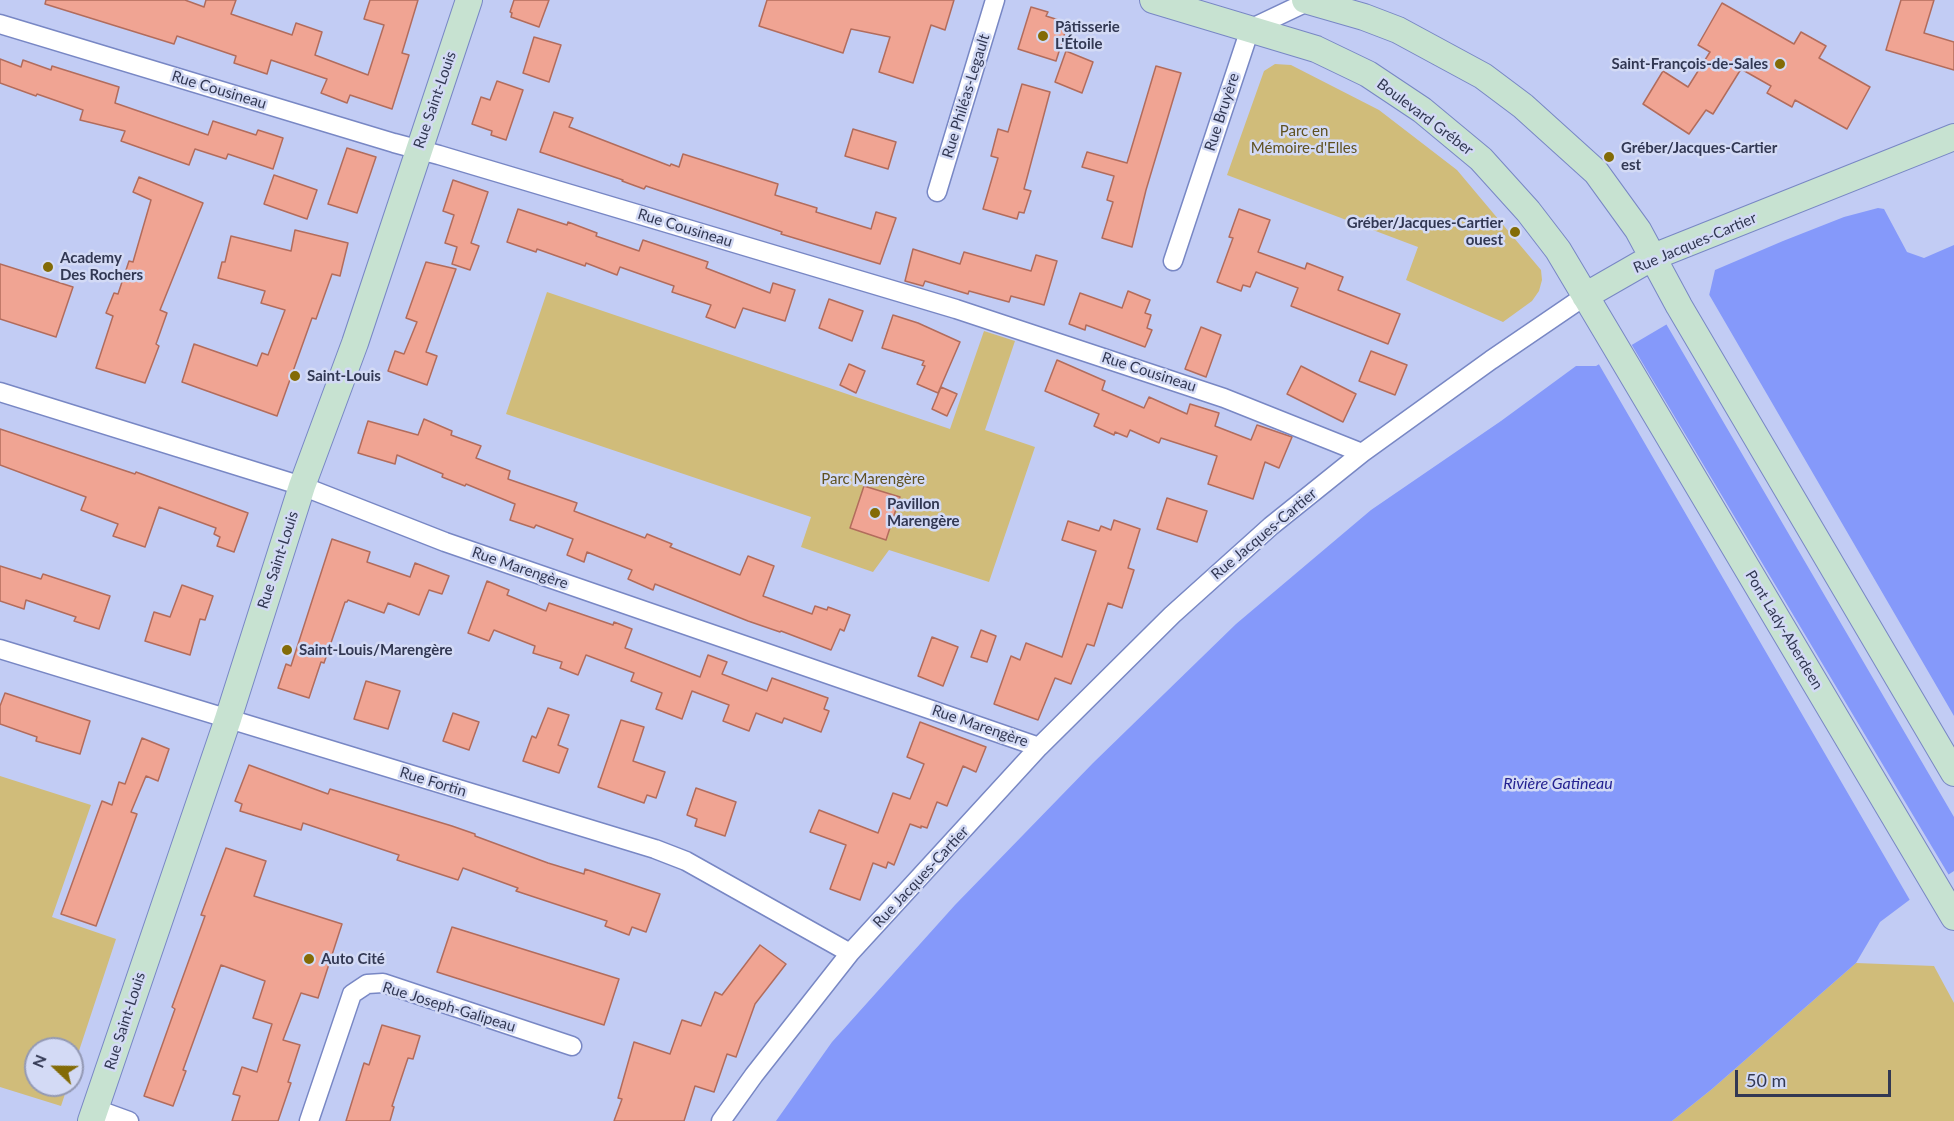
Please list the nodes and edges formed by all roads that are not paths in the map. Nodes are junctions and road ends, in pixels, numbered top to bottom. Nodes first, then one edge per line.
1 (469, 0) edge
2 (995, 0) edge
3 (1153, 0) edge
4 (1309, 0) edge
5 (0, 24) edge
6 (1250, 29) junction
7 (1954, 137) edge
8 (418, 151) junction
9 (937, 192) dead end
10 (1653, 257) junction
11 (1173, 261) dead end
12 (1585, 296) junction
13 (1614, 344) joint
14 (0, 392) edge
15 (1362, 453) junction
16 (302, 486) junction
17 (0, 649) edge
18 (228, 719) junction
19 (1039, 747) junction
20 (1954, 773) edge
21 (1954, 917) edge
22 (850, 953) junction
23 (572, 1046) dead end
24 (93, 1115) edge
25 (129, 1121) edge
26 (309, 1121) edge
27 (721, 1121) edge

1 - 8 main road, Rue Saint-Louis
2 - 9 street, Rue Philéas-Legault
3 - 6 main road, Boulevard Gréber
4 - 6 street
4 - 10 main road
5 - 8 street, Rue Cousineau
6 - 11 street, Rue Bruyère
6 - 12 main road, Boulevard Gréber
7 - 10 main road, Rue Jacques-Cartier
8 - 15 street, Rue Cousineau
8 - 16 main road, Rue Saint-Louis
10 - 12 main road, Rue Jacques-Cartier
10 - 20 main road
12 - 13 main road, Boulevard Gréber
12 - 15 street, Rue Jacques-Cartier
13 - 21 main road, Pont Lady-Aberdeen
14 - 16 street, Rue Marengère
15 - 19 street, Rue Jacques-Cartier
16 - 18 main road, Rue Saint-Louis
16 - 19 street, Rue Marengère
17 - 18 street, Rue Fortin
18 - 22 street, Rue Fortin
18 - 24 main road, Rue Saint-Louis
19 - 22 street, Rue Jacques-Cartier
22 - 27 street, Rue Jacques-Cartier
23 - 26 street, Rue Joseph-Galipeau
24 - 25 street

